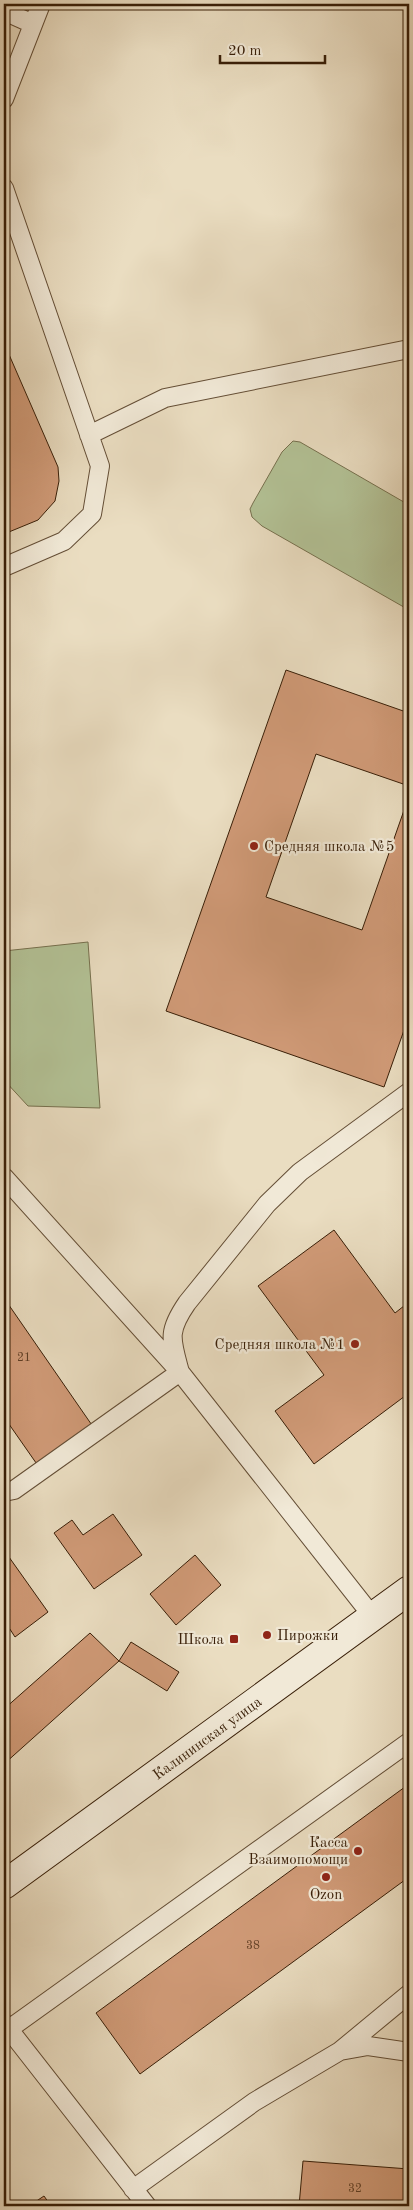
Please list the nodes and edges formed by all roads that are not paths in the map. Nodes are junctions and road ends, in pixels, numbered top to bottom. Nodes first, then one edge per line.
1 (41, 4) edge
2 (4, 11) edge
3 (33, 24) junction
4 (4, 99) edge
5 (4, 188) edge
6 (409, 349) edge
7 (89, 435) junction
8 (4, 567) edge
9 (409, 1092) edge
10 (4, 1177) edge
11 (180, 1372) junction
12 (7, 1486) edge
13 (409, 1590) edge
14 (372, 1617) junction
15 (409, 1742) edge
16 (4, 1886) edge
17 (409, 1994) edge
18 (6, 2026) edge
19 (340, 2051) junction
20 (409, 2052) edge
21 (133, 2189) junction
22 (147, 2206) edge

1 - 3 lane
2 - 3 lane
3 - 4 lane
5 - 7 lane
6 - 7 lane
7 - 8 lane
9 - 11 lane
10 - 11 lane
11 - 12 lane
11 - 14 lane
13 - 14 main road, Калининская улица
14 - 16 main road, Калининская улица
15 - 18 lane
17 - 19 lane
18 - 21 lane
19 - 20 lane
19 - 21 lane
21 - 22 lane

